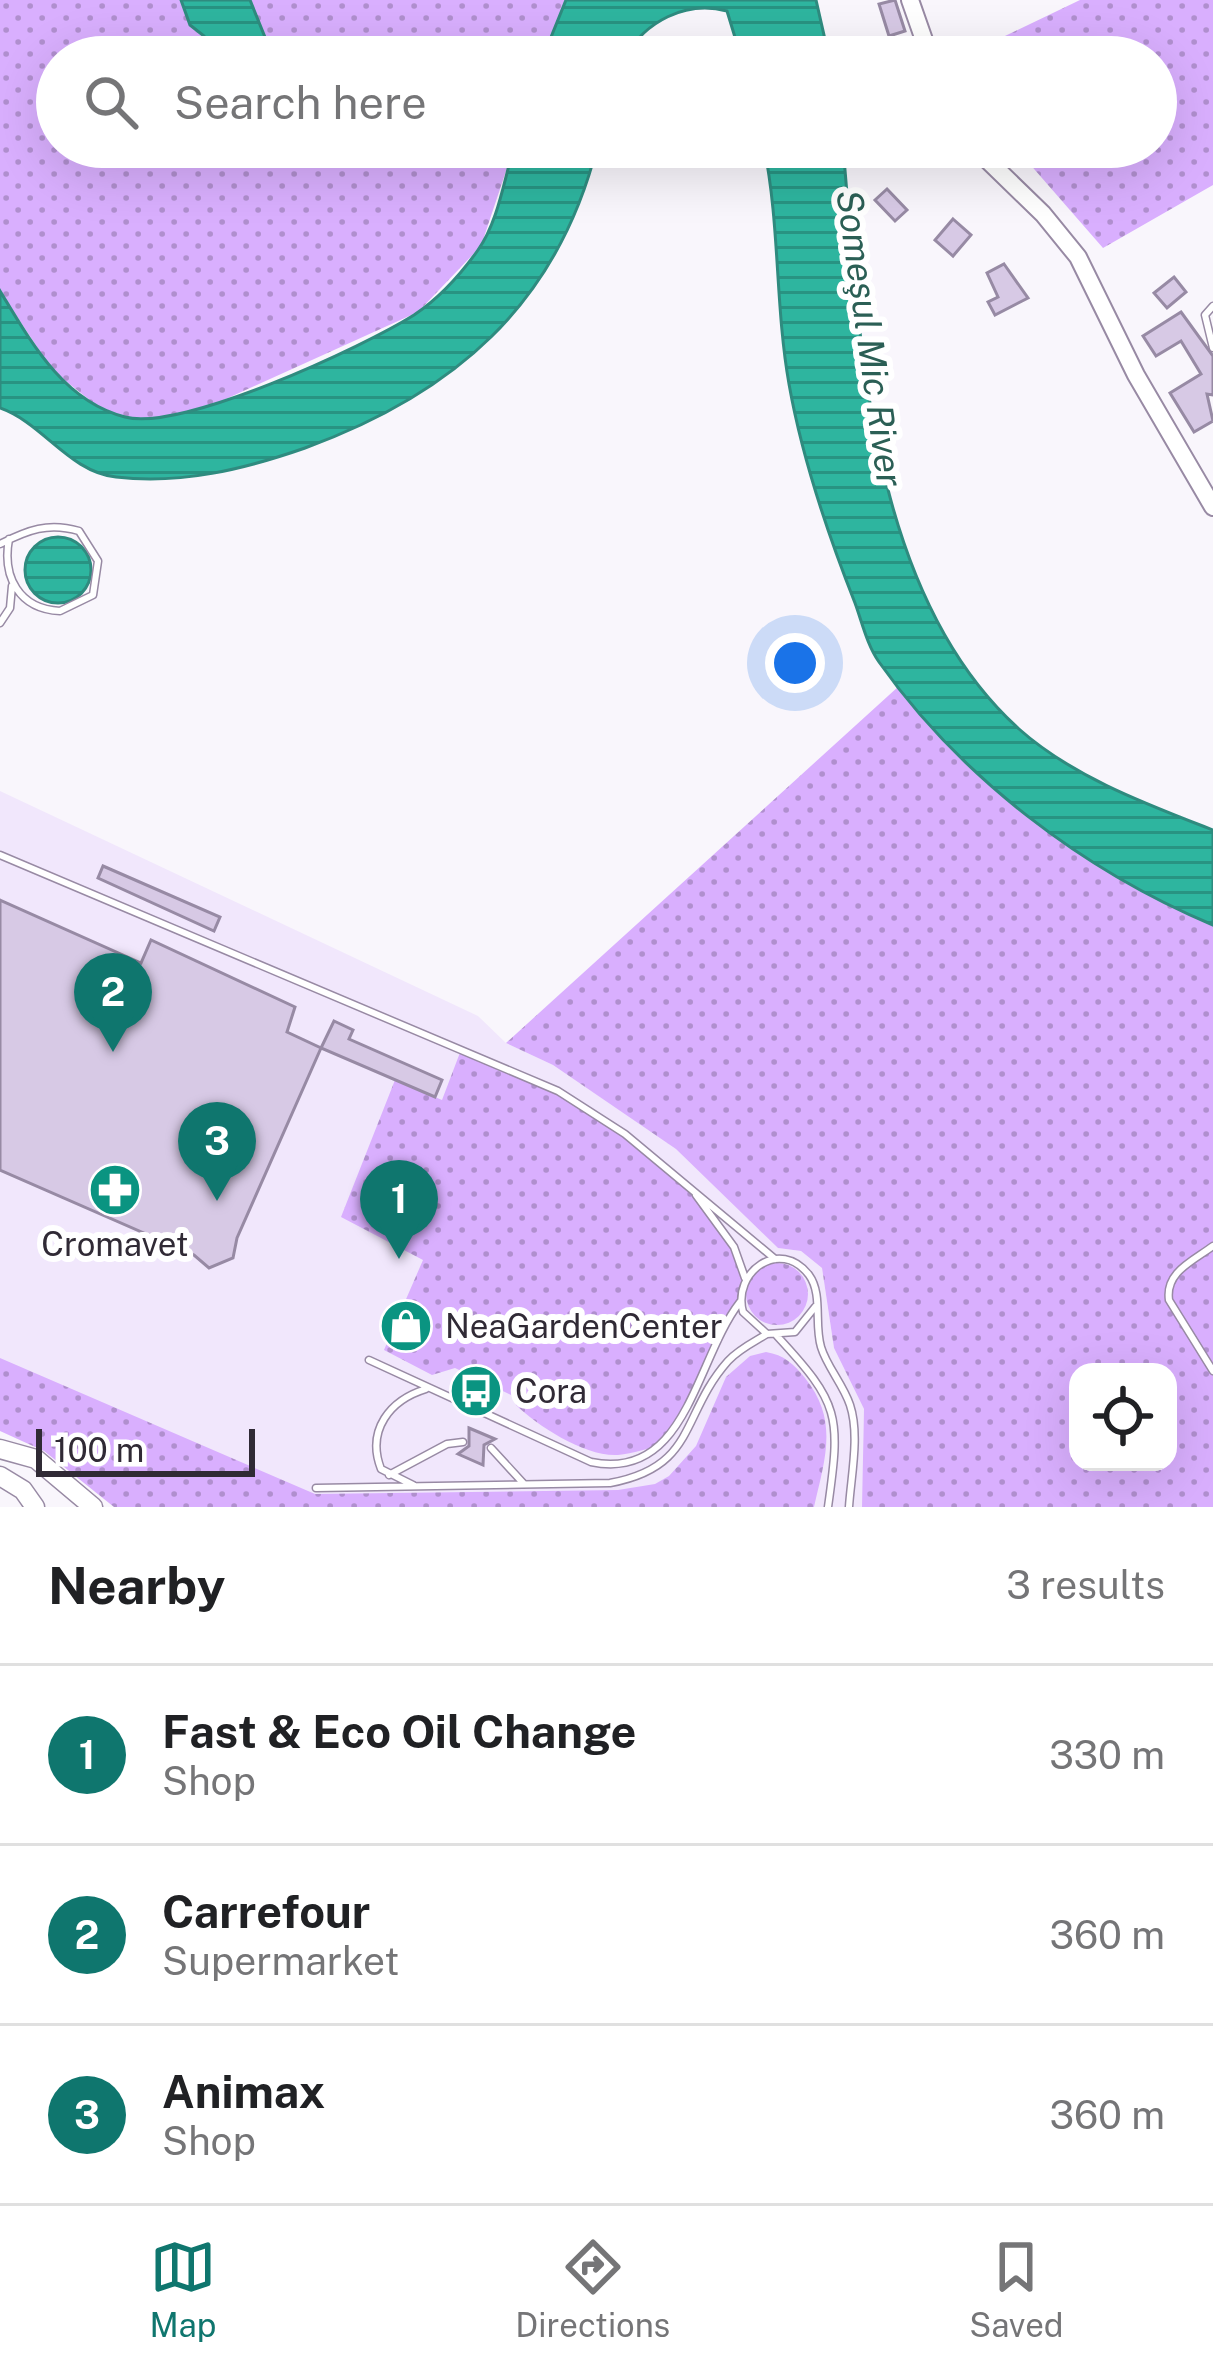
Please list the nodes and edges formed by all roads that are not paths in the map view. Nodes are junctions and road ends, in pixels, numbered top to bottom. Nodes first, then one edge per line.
1 (910, 0) edge
2 (923, 36) edge
3 (996, 168) edge
4 (1213, 306) edge
5 (1213, 348) edge
6 (1213, 507) edge
7 (9, 539) junction
8 (0, 544) edge
9 (12, 583) junction
10 (0, 623) edge
11 (0, 855) edge
12 (689, 1187) junction
13 (1213, 1246) edge
14 (775, 1259) junction
15 (745, 1278) junction
16 (740, 1302) junction
17 (815, 1307) junction
18 (772, 1335) junction
19 (369, 1360) dead end
20 (1213, 1371) edge
21 (430, 1388) junction
22 (463, 1442) dead end
23 (0, 1448) edge
24 (490, 1448) dead end
25 (389, 1475) junction
26 (0, 1476) edge
27 (524, 1484) junction
28 (419, 1486) junction
29 (316, 1488) dead end
30 (35, 1507) edge
31 (93, 1507) edge
32 (828, 1507) edge
33 (849, 1507) edge

1 - 2 street
3 - 6 street
4 - 5 lane
7 - 8 lane
7 - 9 lane
7 - 9 lane
9 - 10 lane
11 - 12 lane
12 - 14 lane
12 - 15 lane
13 - 20 lane
14 - 15 lane
14 - 17 lane
15 - 16 lane
16 - 18 lane
16 - 21 lane
17 - 18 lane
17 - 33 lane
18 - 27 lane
18 - 32 lane
19 - 21 lane
21 - 25 lane
22 - 25 lane
23 - 31 main road
24 - 27 lane
25 - 28 lane
26 - 30 main road
27 - 28 lane
28 - 29 lane

